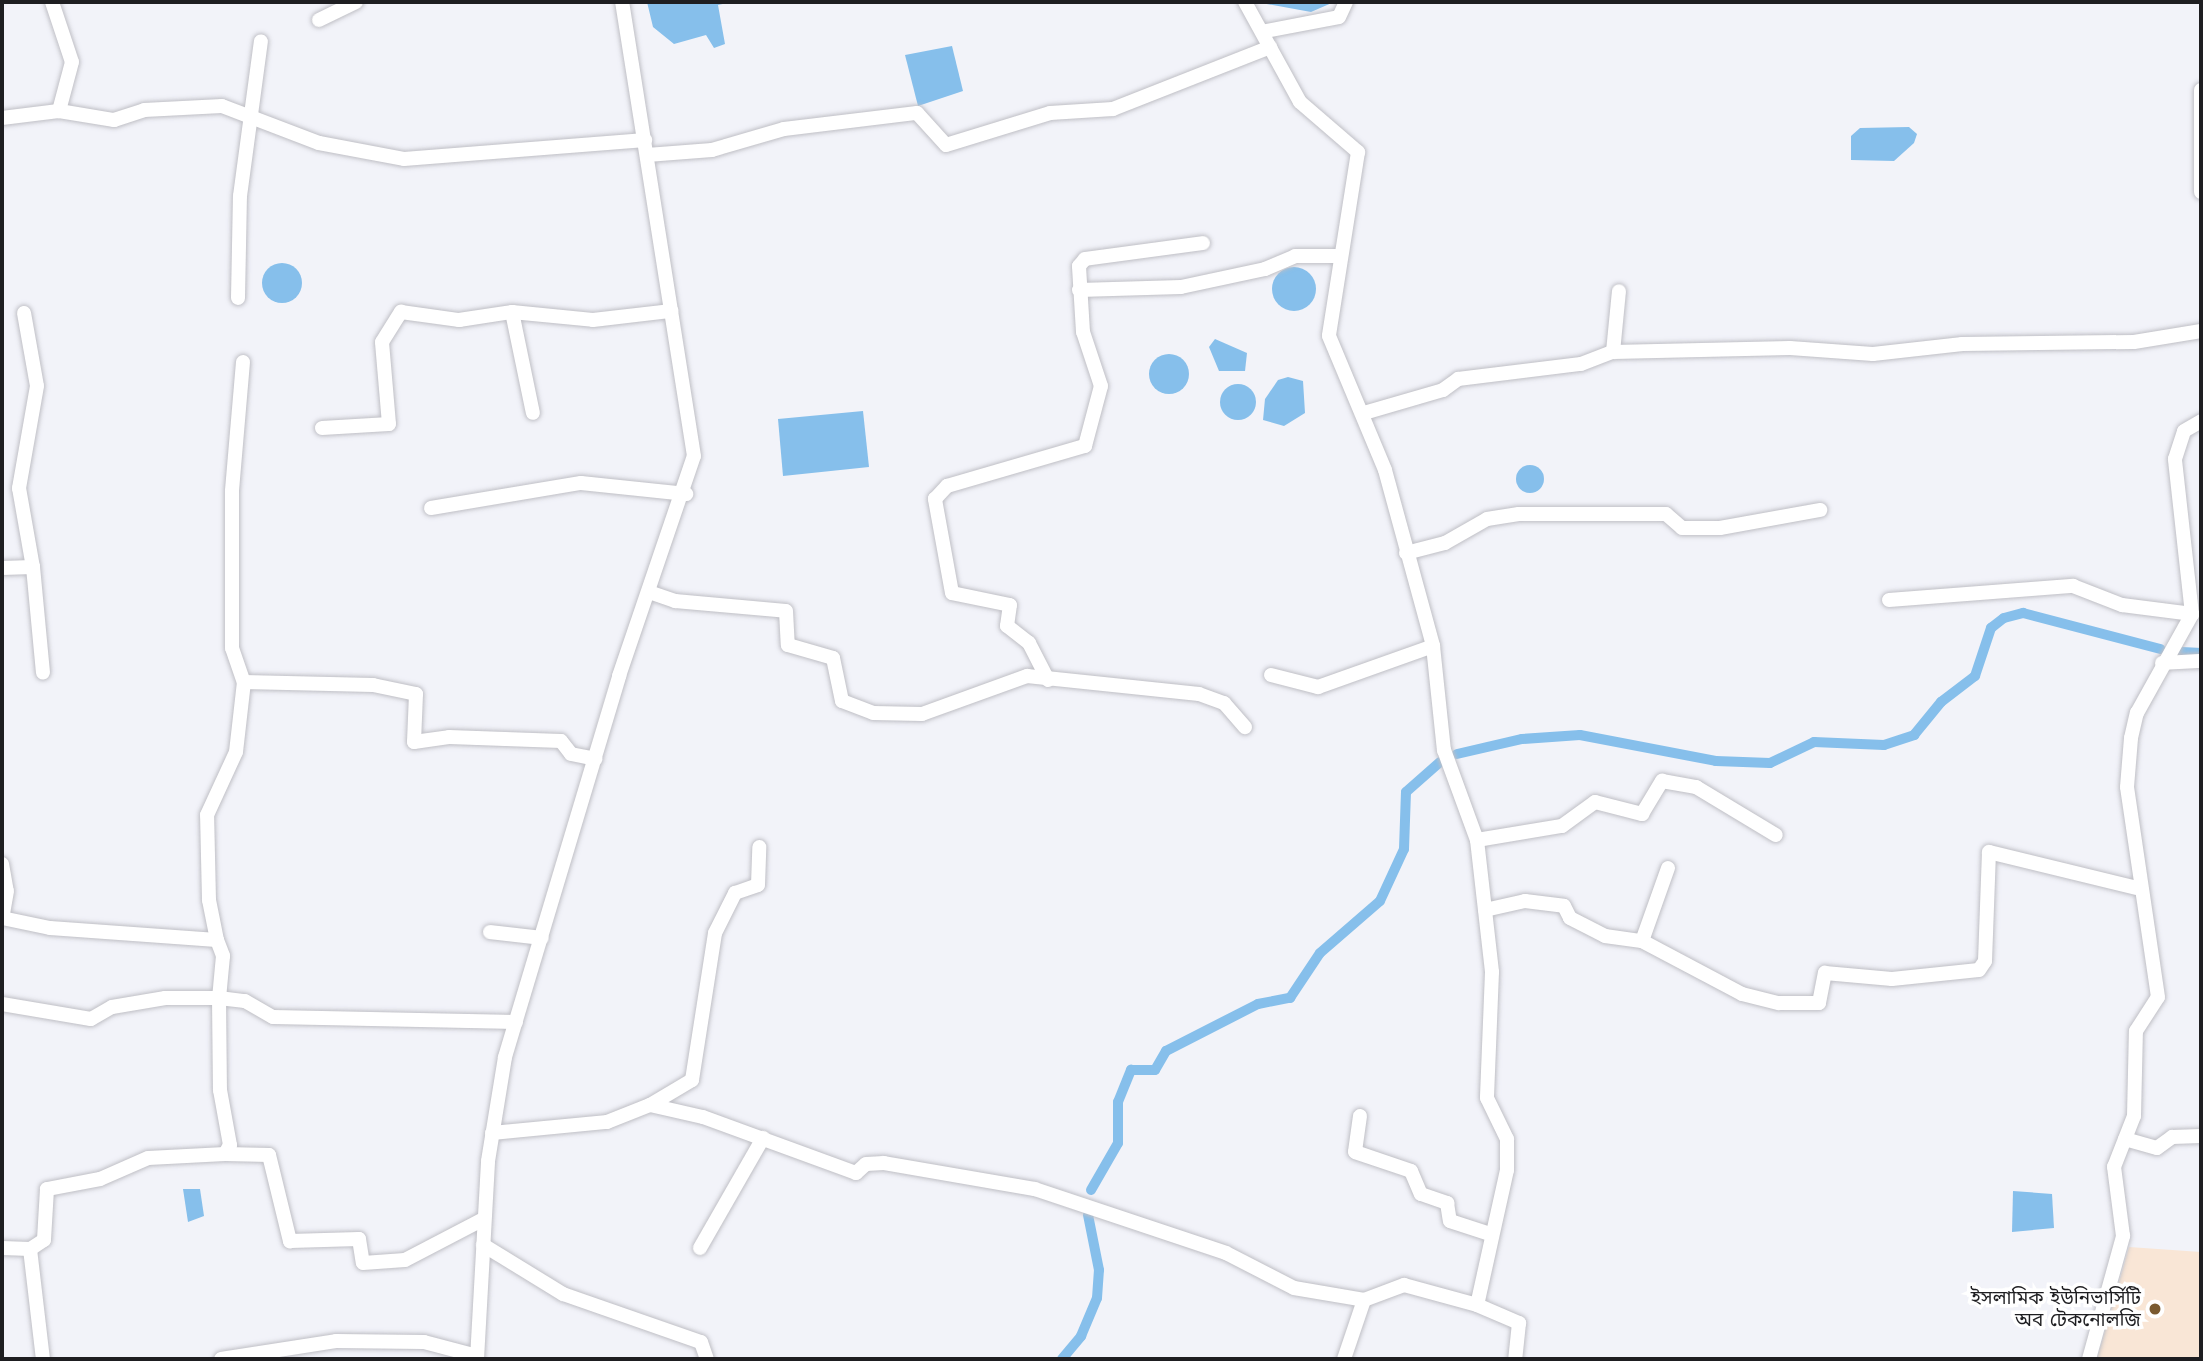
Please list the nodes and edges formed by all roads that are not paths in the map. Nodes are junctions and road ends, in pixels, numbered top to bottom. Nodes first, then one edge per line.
1 (52, 2) edge
2 (356, 2) edge
3 (622, 2) edge
4 (1245, 2) edge
5 (1346, 2) edge
6 (319, 20) dead end
7 (1266, 31) junction
8 (261, 41) dead end
9 (1270, 47) junction
10 (2201, 90) edge
11 (59, 111) junction
12 (254, 116) junction
13 (2, 118) edge
14 (645, 140) junction
15 (647, 155) junction
16 (2201, 191) edge
17 (1203, 243) dead end
18 (1339, 256) junction
19 (1079, 290) junction
20 (1619, 291) dead end
21 (238, 298) dead end
22 (671, 311) junction
23 (24, 313) dead end
24 (512, 313) junction
25 (2201, 331) edge
26 (1613, 352) junction
27 (243, 362) dead end
28 (1364, 412) junction
29 (533, 413) dead end
30 (2201, 421) edge
31 (322, 428) dead end
32 (686, 494) junction
33 (431, 508) dead end
34 (1819, 510) dead end
35 (1406, 553) junction
36 (33, 566) junction
37 (2, 568) edge
38 (2196, 582) edge
39 (649, 592) junction
40 (1889, 600) dead end
41 (2192, 614) junction
42 (1433, 646) junction
43 (2201, 662) edge
44 (2162, 663) junction
45 (43, 673) dead end
46 (1271, 675) dead end
47 (1048, 680) junction
48 (244, 682) junction
49 (1245, 727) dead end
50 (596, 758) junction
51 (1776, 835) dead end
52 (1478, 840) junction
53 (759, 847) dead end
54 (2, 864) edge
55 (1668, 868) dead end
56 (2137, 888) junction
57 (1485, 910) junction
58 (2, 918) edge
59 (490, 932) dead end
60 (542, 938) junction
61 (217, 940) junction
62 (1642, 941) junction
63 (219, 999) junction
64 (2, 1004) edge
65 (516, 1021) junction
66 (650, 1105) junction
67 (1360, 1116) dead end
68 (492, 1133) junction
69 (2201, 1136) edge
70 (763, 1138) junction
71 (2125, 1139) junction
72 (225, 1154) junction
73 (482, 1220) junction
74 (1490, 1234) junction
75 (483, 1245) junction
76 (2, 1248) edge
77 (30, 1248) junction
78 (700, 1248) dead end
79 (1364, 1300) junction
80 (1477, 1305) junction
81 (477, 1358) edge
82 (43, 1359) edge
83 (222, 1359) edge
84 (707, 1359) edge
85 (1344, 1359) edge
86 (1515, 1359) edge
87 (2089, 1359) edge

1 - 11 street
2 - 6 street
3 - 14 street
4 - 7 street
5 - 7 street
7 - 9 street
8 - 12 street
9 - 15 street
9 - 18 street
10 - 16 street
11 - 12 street
11 - 13 street
12 - 14 street
12 - 21 street
14 - 15 street
15 - 22 street
17 - 19 street
18 - 19 street
18 - 28 street
19 - 47 street
20 - 26 street
22 - 24 street
22 - 32 street
23 - 36 street
24 - 29 street
24 - 31 street
25 - 26 street
26 - 28 street
27 - 48 street
28 - 35 street
30 - 38 street
32 - 33 street
32 - 39 street
34 - 35 street
35 - 42 street
36 - 37 street
36 - 45 street
38 - 41 street
39 - 47 street
39 - 50 street
40 - 41 street
41 - 44 street
42 - 46 street
42 - 52 street
43 - 44 street
44 - 56 street
47 - 49 street
48 - 50 street
48 - 61 street
50 - 60 street
51 - 52 street
52 - 57 street
53 - 66 street
54 - 58 street
55 - 62 street
56 - 62 street
56 - 71 street
57 - 62 street
57 - 74 street
58 - 61 street
59 - 60 street
60 - 65 street
61 - 63 street
63 - 64 street
63 - 65 street
63 - 72 street
65 - 68 street
66 - 68 street
66 - 70 street
67 - 74 street
68 - 73 street
69 - 71 street
70 - 78 street
70 - 79 street
71 - 87 street
72 - 73 street
72 - 77 street
73 - 75 street
74 - 80 street
75 - 81 street
75 - 84 street
76 - 77 street
77 - 82 street
79 - 80 street
79 - 85 street
80 - 86 street
81 - 83 street

